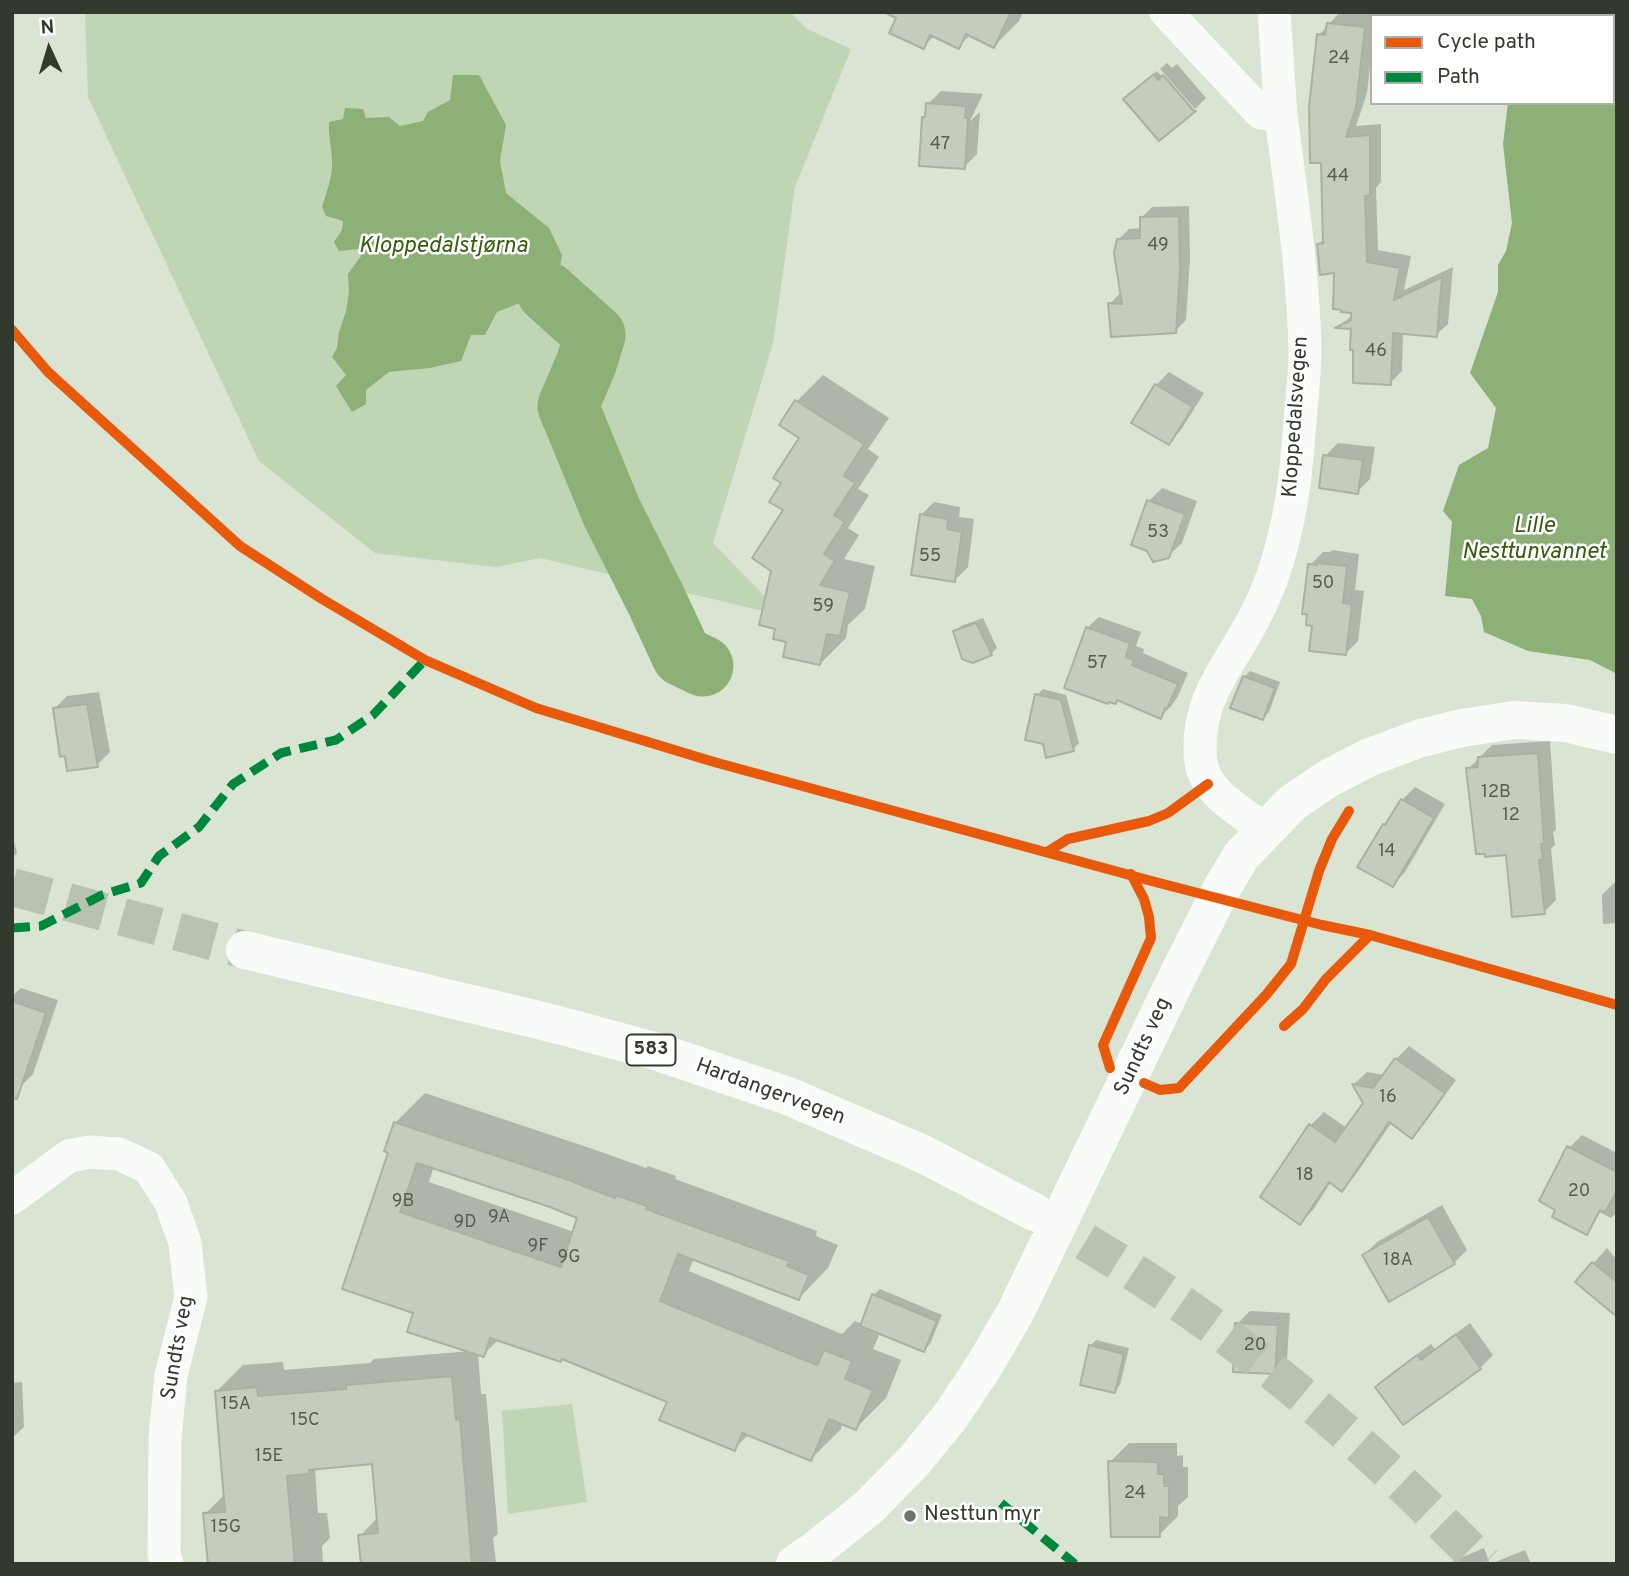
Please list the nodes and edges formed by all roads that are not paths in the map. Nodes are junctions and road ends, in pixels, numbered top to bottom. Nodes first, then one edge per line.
1 (1166, 12) edge
2 (1274, 12) edge
3 (1281, 116) junction
4 (1617, 735) edge
5 (1266, 830) junction
6 (245, 950) tunnel mouth
7 (12, 1198) edge
8 (1036, 1213) tunnel mouth
9 (167, 1564) edge
10 (795, 1564) edge

1 - 3 street
2 - 3 street, Kloppedalsvegen
3 - 5 street, Kloppedalsvegen
4 - 5 street, Sundts veg
5 - 10 street, Sundts veg
6 - 8 street, Hardangervegen / 583
7 - 9 street, Sundts veg

